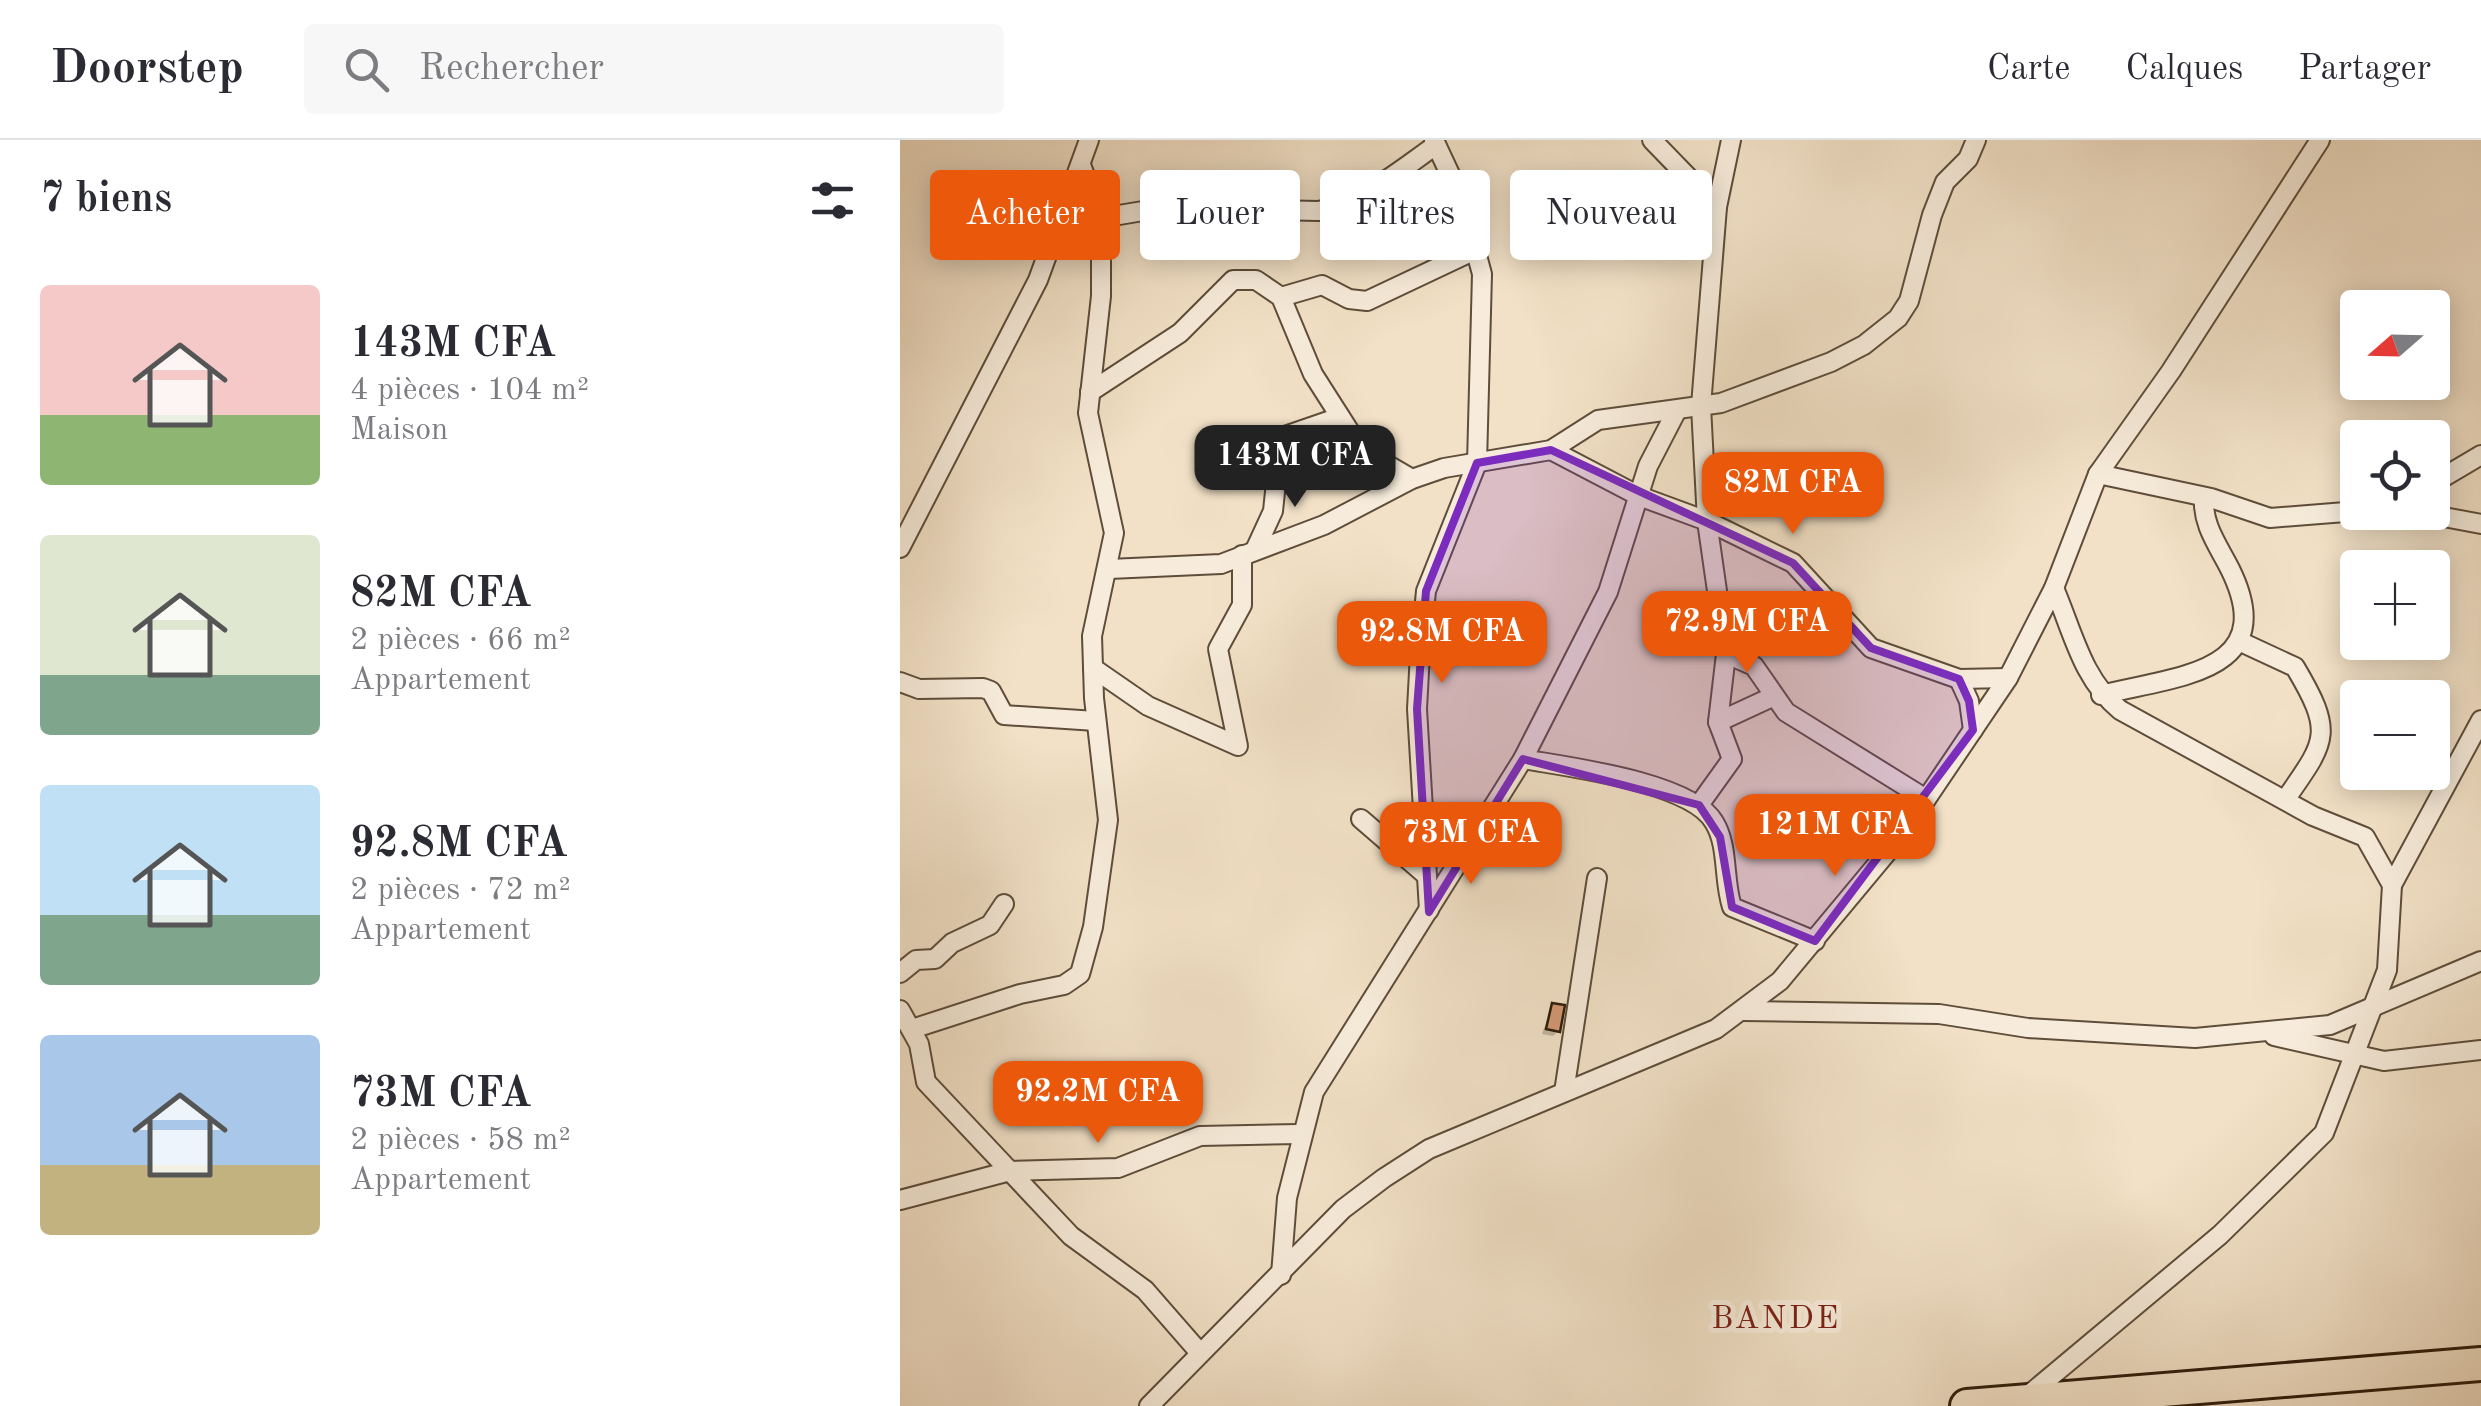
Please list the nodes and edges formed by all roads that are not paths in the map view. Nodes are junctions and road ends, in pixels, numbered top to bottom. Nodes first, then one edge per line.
1 (1110, 140) edge
2 (1652, 140) edge
3 (1731, 140) edge
4 (1976, 140) edge
5 (2320, 140) edge
6 (1435, 142) edge
7 (1086, 151) edge
8 (1448, 170) edge
9 (1717, 207) junction
10 (1120, 215) edge
11 (1104, 260) edge
12 (1453, 260) edge
13 (1479, 260) edge
14 (1281, 297) junction
15 (1090, 392) junction
16 (1701, 406) junction
17 (1677, 410) junction
18 (1340, 416) junction
19 (1550, 450) junction
20 (2481, 456) edge
21 (1478, 463) junction
22 (2098, 474) junction
23 (2450, 474) edge
24 (1412, 479) junction
25 (1639, 496) junction
26 (2204, 497) junction
27 (2340, 513) edge
28 (2450, 518) edge
29 (1707, 521) junction
30 (2481, 524) edge
31 (900, 548) edge
32 (1249, 553) junction
33 (1108, 569) junction
34 (2054, 588) junction
35 (2241, 642) junction
36 (1726, 654) junction
37 (1093, 668) junction
38 (2008, 678) junction
39 (1959, 679) junction
40 (900, 682) edge
41 (2101, 695) junction
42 (1772, 697) junction
43 (1096, 720) junction
44 (2481, 720) edge
45 (1718, 722) junction
46 (1973, 730) junction
47 (1524, 759) junction
48 (1926, 800) junction
49 (2286, 800) junction
50 (1699, 805) junction
51 (1361, 818) dead end
52 (1427, 876) junction
53 (1597, 878) dead end
54 (2392, 885) junction
55 (1004, 904) dead end
56 (1429, 912) junction
57 (1815, 942) junction
58 (2481, 961) edge
59 (900, 973) edge
60 (2377, 1004) junction
61 (900, 1010) edge
62 (1744, 1011) junction
63 (912, 1030) junction
64 (2258, 1032) junction
65 (2481, 1050) edge
66 (2352, 1055) junction
67 (1564, 1092) junction
68 (1300, 1134) junction
69 (1010, 1171) junction
70 (900, 1200) edge
71 (1281, 1274) junction
72 (1200, 1353) junction
73 (2481, 1364) edge
74 (2023, 1404) edge
75 (1149, 1406) edge
76 (1967, 1406) edge

1 - 7 street
2 - 9 street
3 - 9 street
4 - 16 street
5 - 22 street
6 - 8 street
6 - 10 street
7 - 31 street
9 - 16 street
11 - 15 street
12 - 14 street
13 - 21 street
14 - 15 street
14 - 18 street
15 - 33 street
16 - 17 street
16 - 29 street
17 - 19 street
17 - 25 street
18 - 24 street
18 - 32 street
19 - 21 street
19 - 25 street
20 - 23 street
21 - 24 street
21 - 52 street
22 - 26 street
22 - 34 street
24 - 32 street
25 - 29 street
25 - 47 street
26 - 27 street
26 - 35 street
28 - 30 street
29 - 36 street
29 - 39 street
32 - 33 street
32 - 37 street
33 - 37 street
34 - 38 street
34 - 41 street
35 - 41 street
35 - 49 street
36 - 42 street
36 - 45 street
37 - 43 street
38 - 39 street
38 - 46 street
39 - 46 street
40 - 43 street
41 - 49 street
42 - 45 street
42 - 48 street
43 - 63 street
44 - 54 street
45 - 50 street
46 - 48 street
47 - 50 street
47 - 56 street
48 - 57 street
49 - 54 street
50 - 57 street
51 - 52 street
52 - 56 street
53 - 67 street
54 - 60 street
55 - 59 street
56 - 68 street
57 - 62 street
58 - 60 street
60 - 64 street
60 - 66 street
61 - 63 street
62 - 64 street
62 - 67 street
63 - 69 street
64 - 66 street
65 - 66 street
66 - 74 street
67 - 71 street
68 - 69 street
68 - 71 street
69 - 70 street
69 - 72 street
71 - 72 street
72 - 75 street
73 - 74 highway
74 - 76 highway

